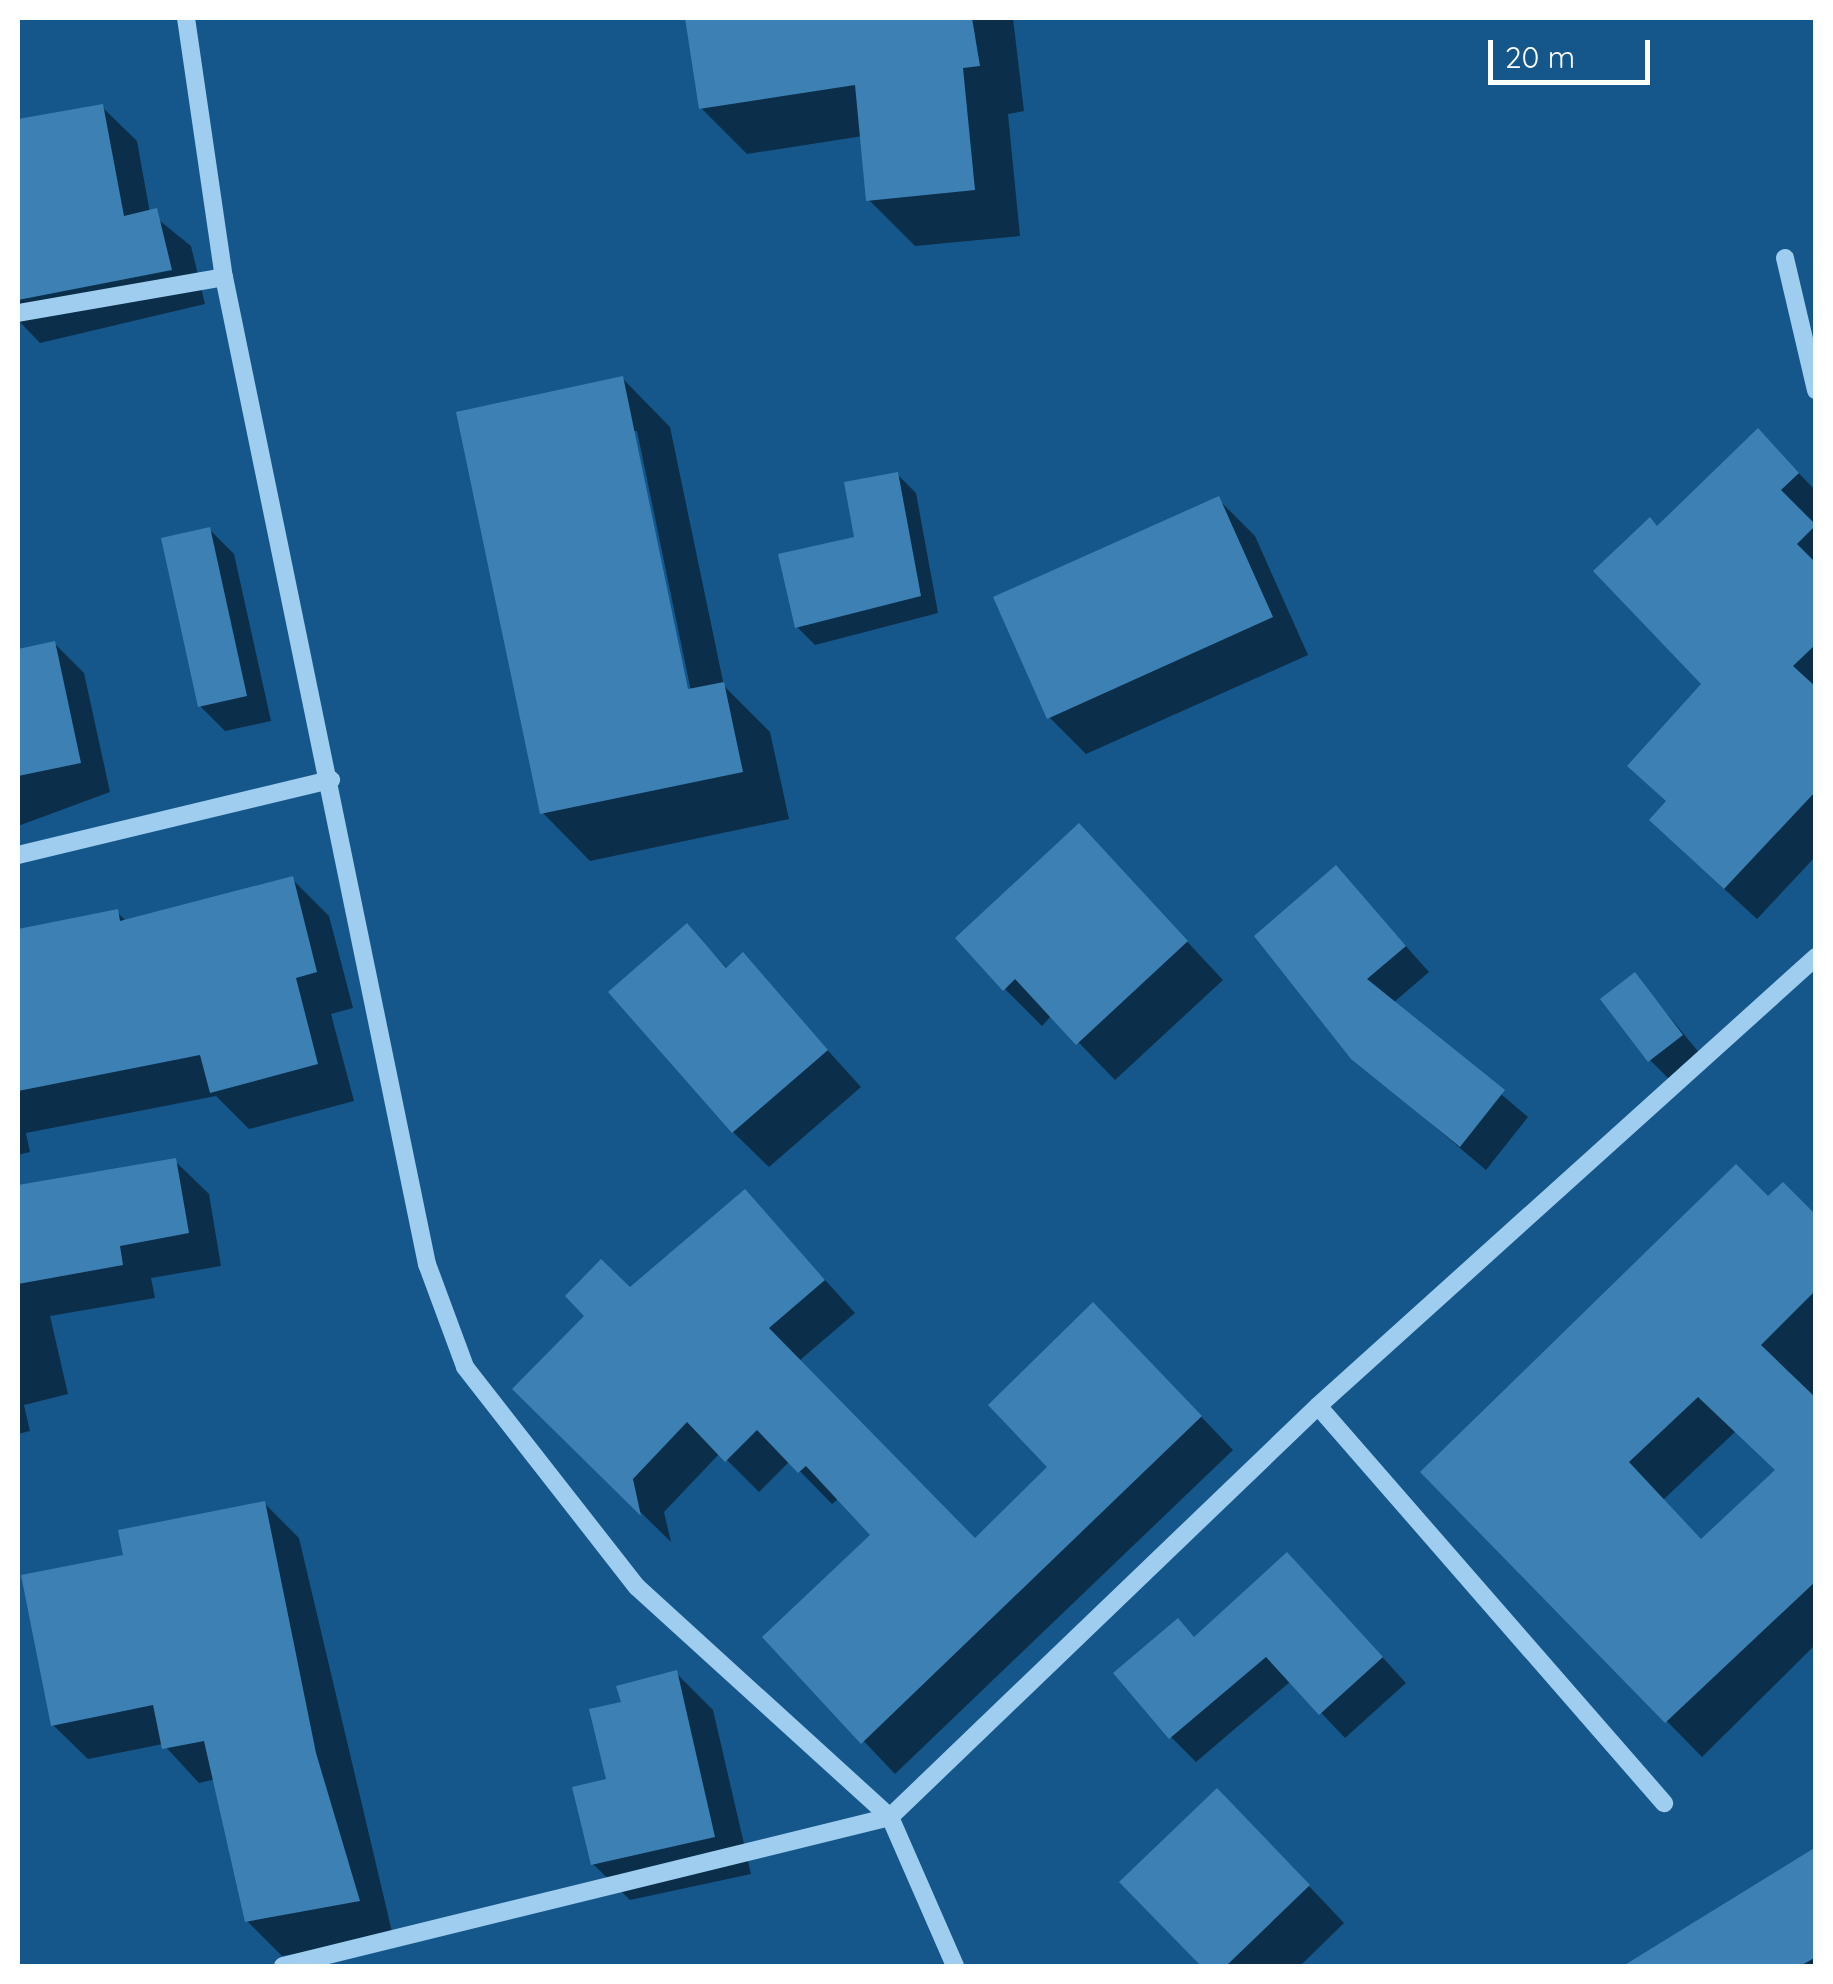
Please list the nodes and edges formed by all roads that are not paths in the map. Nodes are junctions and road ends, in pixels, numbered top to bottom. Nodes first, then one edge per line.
1 (186, 18) edge
2 (1785, 258) dead end
3 (224, 276) junction
4 (18, 313) edge
5 (1816, 390) edge
6 (330, 780) junction
7 (18, 854) edge
8 (1816, 957) edge
9 (1318, 1406) junction
10 (1664, 1803) dead end
11 (890, 1817) junction
12 (283, 1966) edge
13 (955, 1966) edge

1 - 3 street
2 - 5 street
3 - 4 street
3 - 6 street
6 - 7 street
6 - 11 street
8 - 9 street
9 - 10 street
9 - 11 street
11 - 12 street
11 - 13 street

